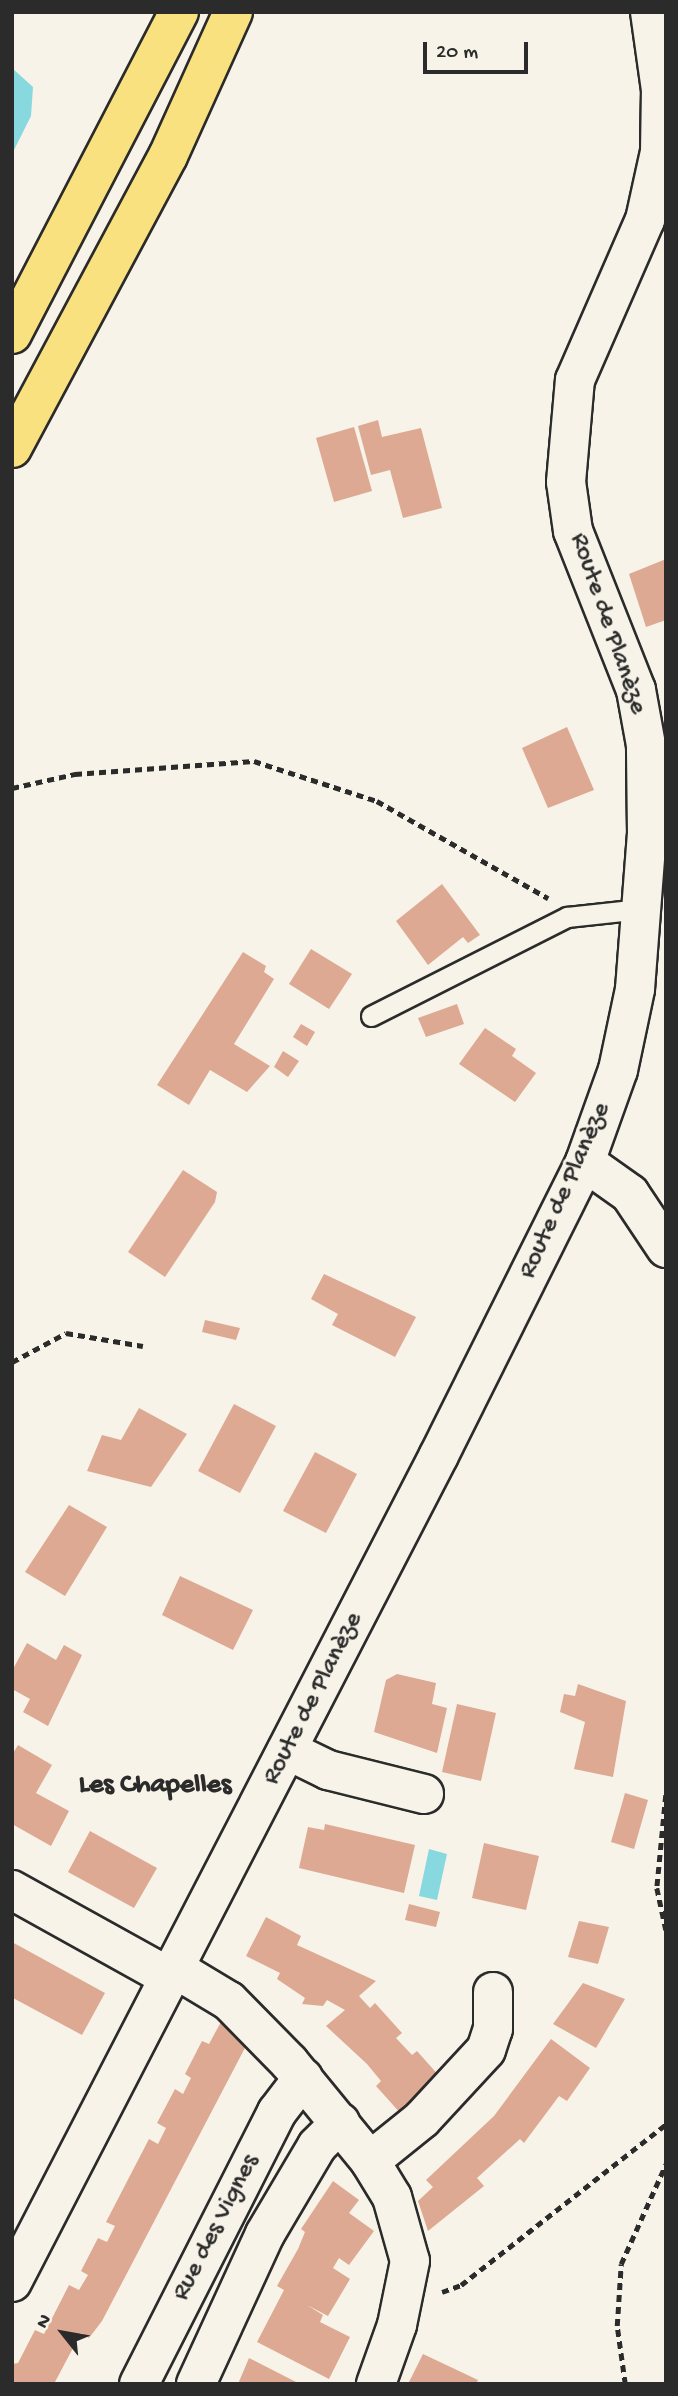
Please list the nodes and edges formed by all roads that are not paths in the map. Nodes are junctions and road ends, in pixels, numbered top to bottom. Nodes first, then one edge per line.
1 (179, 12) edge
2 (233, 12) edge
3 (650, 12) edge
4 (12, 334) edge
5 (12, 448) edge
6 (641, 909) junction
7 (371, 1016) dead end
8 (584, 1162) junction
9 (666, 1248) edge
10 (287, 1751) junction
11 (424, 1794) dead end
12 (12, 1890) edge
13 (172, 1973) junction
14 (493, 1992) dead end
15 (303, 2078) junction
16 (340, 2123) junction
17 (370, 2161) junction
18 (12, 2282) edge
19 (139, 2384) edge
20 (196, 2384) edge
21 (376, 2384) edge

1 - 4 highway
2 - 5 highway
3 - 6 street, Route de Planèze
6 - 7 lane
6 - 8 street, Route de Planèze
8 - 9 street
8 - 10 street, Route de Planèze
10 - 11 street
10 - 13 street, Route de Planèze
12 - 13 street
13 - 15 street
13 - 18 street, Route de Planèze
14 - 17 street
15 - 16 street
15 - 19 street, Rue des Vignes
16 - 17 street
16 - 20 street, Rue des Vignes
17 - 21 street

